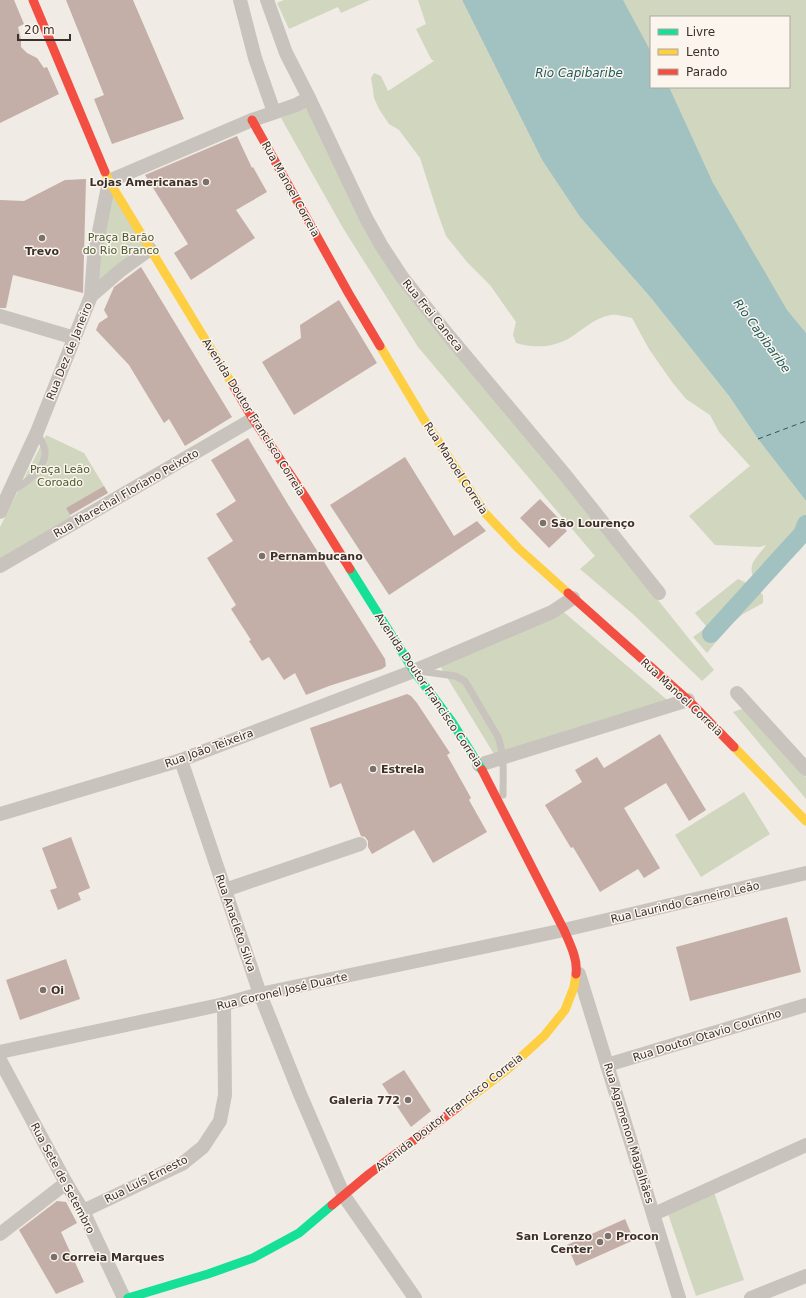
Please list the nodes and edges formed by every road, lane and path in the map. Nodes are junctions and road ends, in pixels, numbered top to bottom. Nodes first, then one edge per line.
1 (34, 0) edge
2 (240, 0) edge
3 (267, 0) edge
4 (309, 98) junction
5 (274, 112) junction
6 (252, 120) junction
7 (109, 181) junction
8 (150, 249) junction
9 (91, 296) junction
10 (0, 316) edge
11 (75, 338) junction
12 (253, 419) junction
13 (0, 512) edge
14 (0, 566) edge
15 (659, 593) dead end
16 (573, 598) junction
17 (414, 671) junction
18 (737, 693) dead end
19 (688, 700) junction
20 (503, 757) junction
21 (181, 760) junction
22 (479, 764) junction
23 (806, 769) edge
24 (502, 810) junction
25 (0, 814) edge
26 (806, 821) edge
27 (360, 844) dead end
28 (806, 873) edge
29 (225, 890) junction
30 (564, 930) junction
31 (577, 968) junction
32 (260, 994) junction
33 (224, 1004) junction
34 (806, 1005) edge
35 (0, 1052) edge
36 (0, 1060) edge
37 (607, 1065) junction
38 (806, 1145) edge
39 (66, 1183) junction
40 (344, 1196) junction
41 (83, 1210) junction
42 (654, 1214) junction
43 (0, 1234) edge
44 (806, 1276) edge
45 (124, 1298) edge
46 (128, 1298) edge
47 (415, 1298) edge
48 (679, 1298) edge
49 (751, 1298) edge

1 - 7 main road, Avenida Doutor Francisco Correia
2 - 5 street
3 - 4 street, Rua Frei Caneca
4 - 5 street
4 - 15 street, Rua Frei Caneca
5 - 6 street
6 - 7 street
6 - 16 main road, Rua Manoel Correia
7 - 8 main road, Avenida Doutor Francisco Correia
7 - 9 street, Rua Dez de Janeiro
8 - 9 street
8 - 12 main road, Avenida Doutor Francisco Correia
9 - 11 street, Rua Dez de Janeiro
10 - 11 street
11 - 13 street, Rua Dez de Janeiro
12 - 14 street, Rua Marechal Floriano Peixoto
12 - 17 main road, Avenida Doutor Francisco Correia
16 - 17 street, Rua João Teixeira
16 - 19 main road, Rua Manoel Correia
17 - 20 lane
17 - 21 street, Rua João Teixeira
17 - 22 main road, Avenida Doutor Francisco Correia
18 - 23 street
19 - 20 street
19 - 26 main road, Rua Manoel Correia
20 - 22 street
20 - 24 lane
21 - 25 street, Rua João Teixeira
21 - 29 street, Rua Anacleto Silva
22 - 24 main road, Avenida Doutor Francisco Correia
24 - 30 main road, Avenida Doutor Francisco Correia
27 - 29 street
28 - 30 street, Rua Laurindo Carneiro Leão
29 - 32 street, Rua Anacleto Silva
30 - 31 main road, Avenida Doutor Francisco Correia
30 - 32 street, Rua Coronel José Duarte
31 - 37 street, Rua Agamenon Magalhães
31 - 40 main road, Avenida Doutor Francisco Correia
32 - 33 street, Rua Coronel José Duarte
32 - 40 street, Rua Anacleto Silva
33 - 35 street, Rua Coronel José Duarte
33 - 41 street, Rua Luís Ernesto
34 - 37 street, Rua Doutor Otavio Coutinho
36 - 39 street, Rua Sete de Setembro
37 - 42 street, Rua Agamenon Magalhães
38 - 42 street
39 - 41 street, Rua Sete de Setembro
39 - 43 street
40 - 46 main road, Avenida Doutor Francisco Correia
40 - 47 street, Rua Anacleto Silva
41 - 45 street, Rua Sete de Setembro
42 - 48 street, Rua Agamenon Magalhães
44 - 49 street

